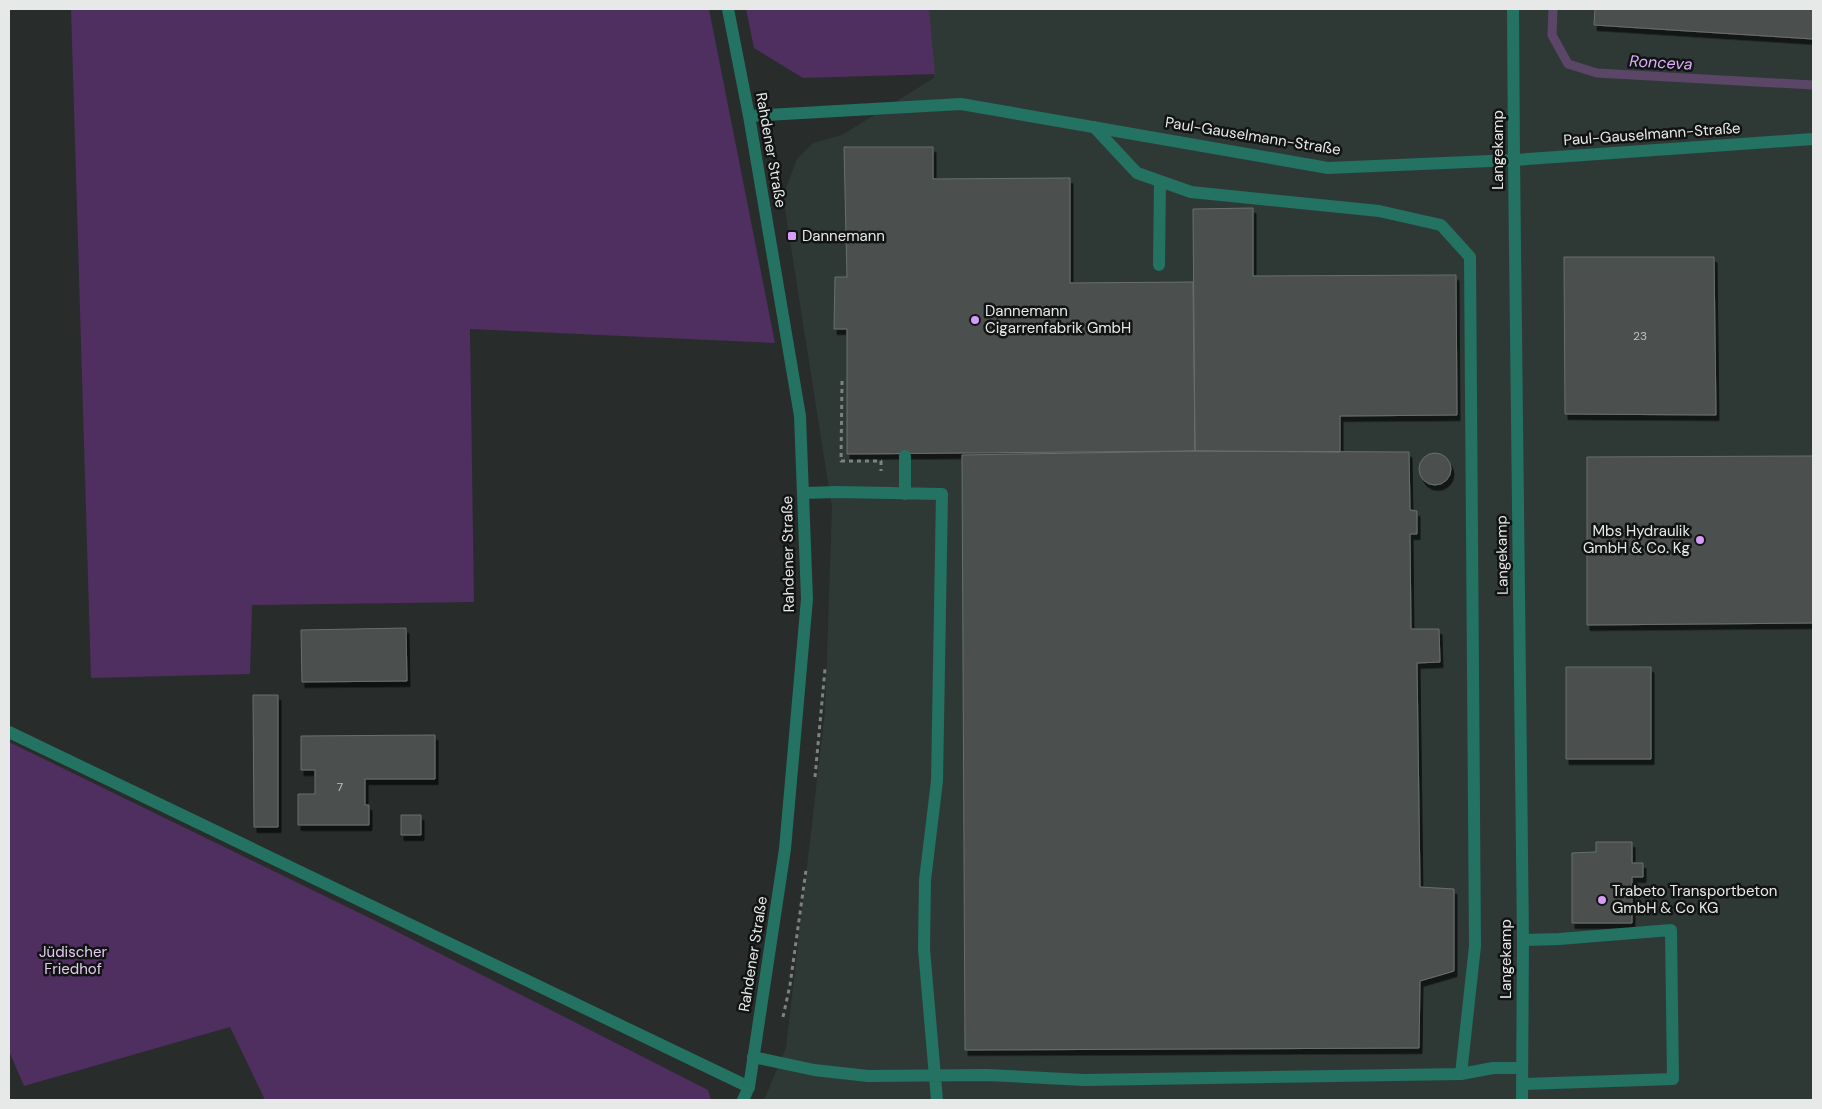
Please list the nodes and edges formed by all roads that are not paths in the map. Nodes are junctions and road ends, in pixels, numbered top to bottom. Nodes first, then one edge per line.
1 (728, 9) edge
2 (1513, 9) edge
3 (750, 116) junction
4 (1094, 127) junction
5 (1813, 139) edge
6 (1514, 160) junction
7 (1160, 181) junction
8 (1159, 265) dead end
9 (905, 456) dead end
10 (803, 493) junction
11 (905, 494) junction
12 (9, 732) edge
13 (1523, 940) junction
14 (753, 1057) junction
15 (1522, 1068) junction
16 (1461, 1074) junction
17 (935, 1076) junction
18 (1522, 1084) junction
19 (749, 1087) junction
20 (743, 1100) edge
21 (937, 1100) edge
22 (1522, 1100) edge

1 - 3 street, Rahdener Straße
2 - 6 street, Langekamp
3 - 4 street, Paul-Gauselmann-Straße
3 - 10 street, Rahdener Straße
4 - 6 street, Paul-Gauselmann-Straße
4 - 7 street
5 - 6 street, Paul-Gauselmann-Straße
6 - 13 street, Langekamp
7 - 8 street
7 - 16 street
9 - 11 street
10 - 11 street
10 - 14 street, Rahdener Straße
11 - 17 street
12 - 19 street
13 - 15 street, Langekamp
13 - 18 street
14 - 17 street
14 - 19 street, Rahdener Straße
15 - 16 street
15 - 18 street, Langekamp
16 - 17 street
17 - 21 street
18 - 22 street, Langekamp
19 - 20 street, Rahdener Straße

